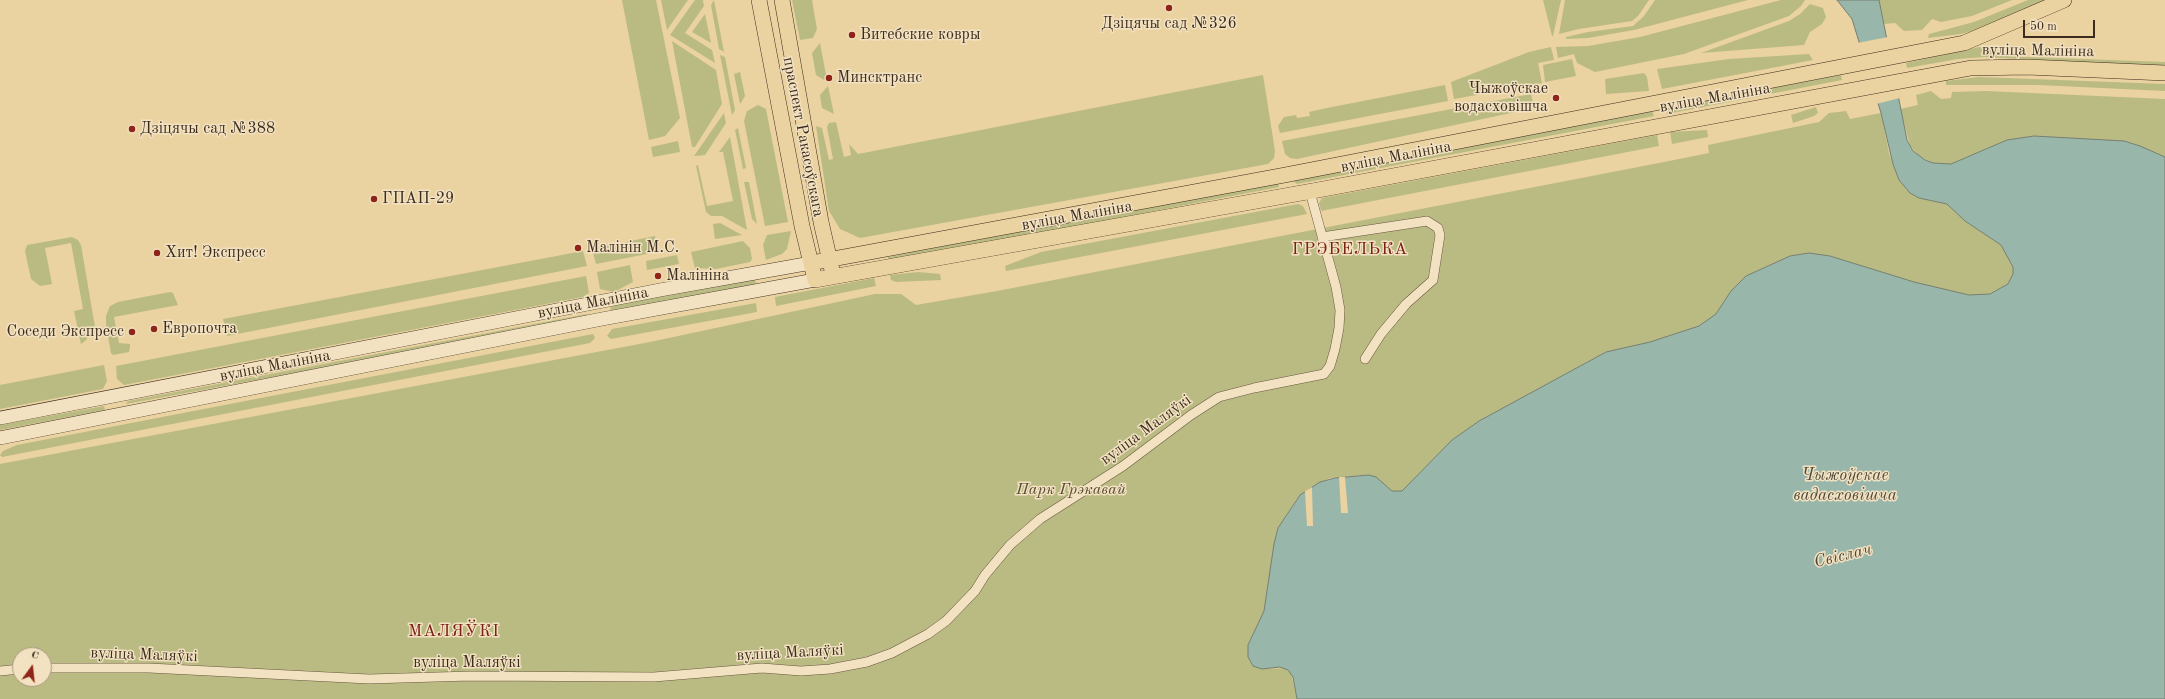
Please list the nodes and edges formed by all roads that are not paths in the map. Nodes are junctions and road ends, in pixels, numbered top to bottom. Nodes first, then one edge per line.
1 (758, 0) edge
2 (782, 0) edge
3 (2064, 0) edge
4 (2165, 73) edge
5 (1286, 175) junction
6 (1310, 192) junction
7 (1290, 195) junction
8 (1322, 237) junction
9 (830, 260) junction
10 (811, 263) junction
11 (834, 277) junction
12 (815, 280) junction
13 (1365, 359) dead end
14 (0, 418) edge
15 (0, 438) edge
16 (52, 668) edge
17 (12, 670) edge
18 (0, 671) edge

1 - 10 main road, праспект Ракасоўскага
2 - 9 main road, праспект Ракасоўскага
3 - 5 main road, вуліца Малініна
4 - 6 main road, вуліца Малініна
5 - 7 main road
5 - 9 main road, вуліца Малініна
6 - 7 main road, вуліца Малініна
6 - 8 street, вуліца Маляўкі
7 - 11 main road, вуліца Малініна
8 - 13 street
8 - 16 street, вуліца Маляўкі
9 - 10 main road, вуліца Малініна
9 - 11 main road, праспект Ракасоўскага
10 - 12 main road, праспект Ракасоўскага
10 - 14 main road, вуліца Малініна
11 - 12 main road, вуліца Малініна
12 - 15 main road, вуліца Малініна
17 - 18 street

